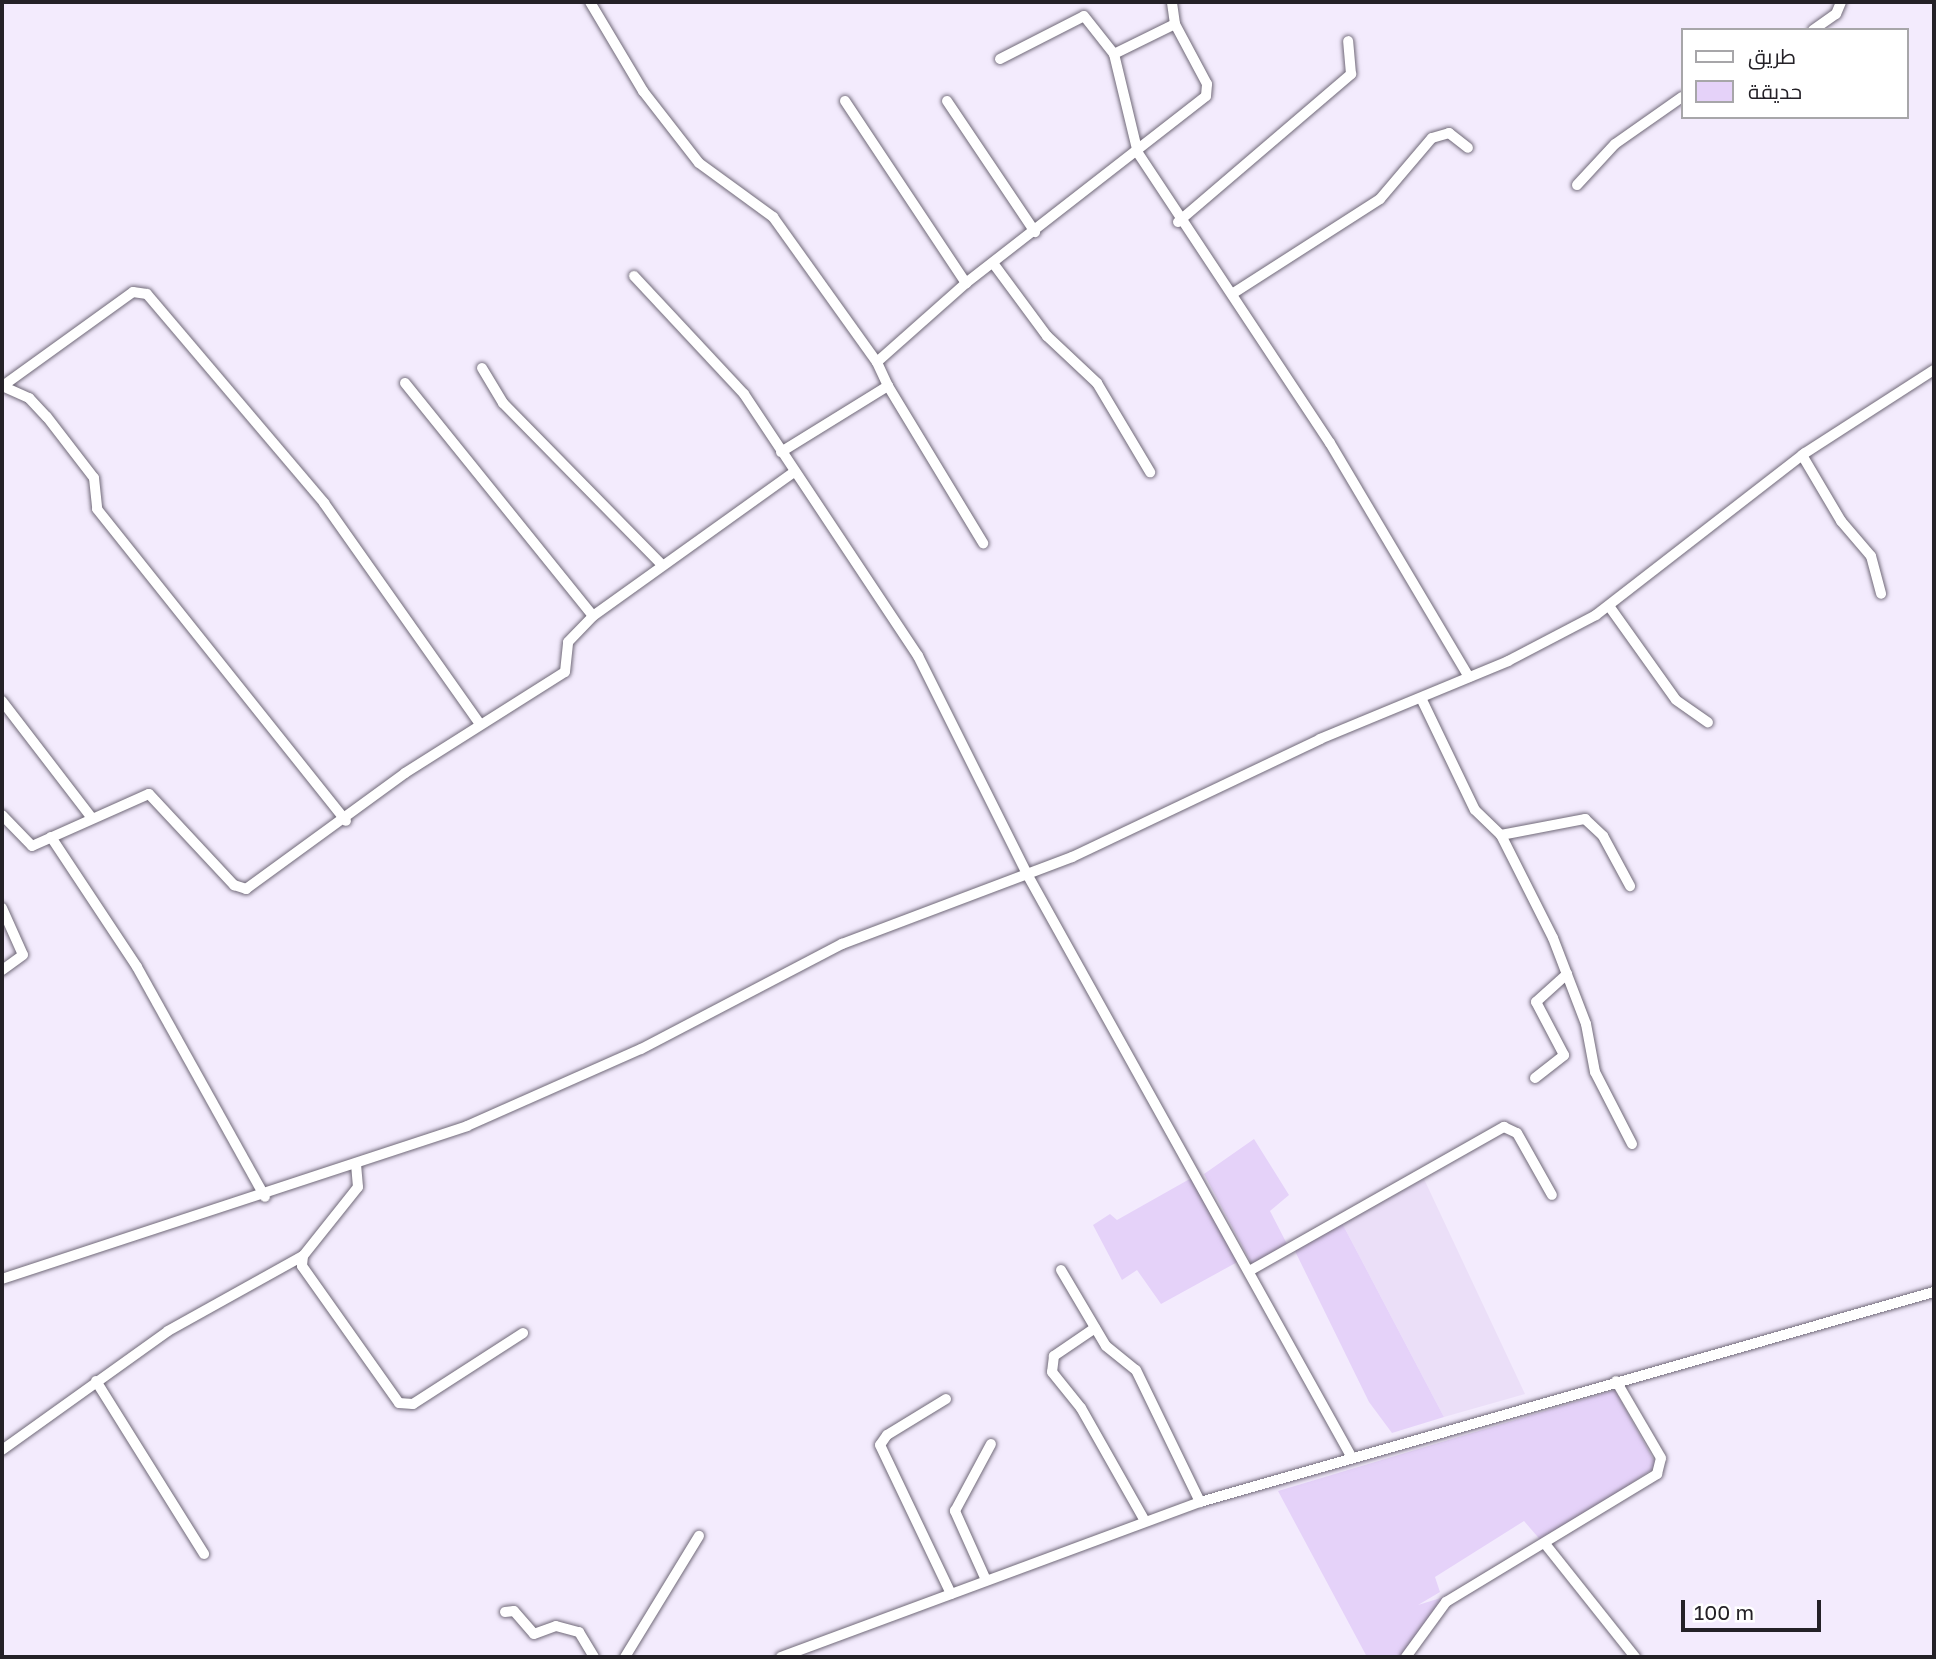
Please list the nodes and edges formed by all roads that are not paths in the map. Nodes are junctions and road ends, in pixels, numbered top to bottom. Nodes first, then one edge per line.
1 (590, 2) edge
2 (1172, 2) edge
3 (1841, 2) edge
4 (1175, 24) junction
5 (1816, 28) edge
6 (1348, 41) dead end
7 (1114, 54) junction
8 (1000, 59) dead end
9 (1680, 97) edge
10 (845, 101) dead end
11 (947, 102) dead end
12 (1468, 148) dead end
13 (1138, 153) junction
14 (1577, 185) dead end
15 (1178, 222) junction
16 (1035, 232) junction
17 (993, 263) junction
18 (634, 276) dead end
19 (966, 283) junction
20 (1232, 294) junction
21 (877, 362) junction
22 (482, 368) dead end
23 (1934, 370) edge
24 (405, 383) dead end
25 (3, 385) edge
26 (888, 386) junction
27 (781, 452) junction
28 (1802, 456) junction
29 (794, 472) junction
30 (1150, 472) dead end
31 (983, 543) dead end
32 (661, 564) junction
33 (1881, 594) dead end
34 (1609, 606) junction
35 (593, 616) junction
36 (1469, 677) junction
37 (1421, 698) junction
38 (2, 701) edge
39 (1707, 722) dead end
40 (480, 724) junction
41 (2, 815) edge
42 (91, 817) junction
43 (346, 821) junction
44 (1501, 835) junction
45 (51, 836) junction
46 (1027, 874) junction
47 (1630, 886) dead end
48 (2, 908) edge
49 (2, 970) edge
50 (1567, 974) junction
51 (1535, 1078) dead end
52 (1632, 1144) dead end
53 (356, 1166) junction
54 (1552, 1195) dead end
55 (265, 1197) junction
56 (303, 1256) junction
57 (1061, 1270) dead end
58 (1251, 1270) junction
59 (2, 1279) edge
60 (1934, 1292) edge
61 (1095, 1328) junction
62 (523, 1333) dead end
63 (96, 1381) junction
64 (1616, 1381) junction
65 (946, 1399) dead end
66 (991, 1444) dead end
67 (2, 1450) edge
68 (1351, 1456) junction
69 (1200, 1502) junction
70 (1145, 1521) junction
71 (699, 1536) dead end
72 (1546, 1545) junction
73 (204, 1554) dead end
74 (986, 1580) junction
75 (951, 1594) junction
76 (505, 1612) dead end
77 (594, 1657) edge
78 (625, 1657) edge
79 (781, 1657) edge
80 (1406, 1657) edge
81 (1635, 1657) edge

1 - 21 street
2 - 4 street
3 - 5 street
4 - 7 street
4 - 13 street
6 - 15 street
7 - 8 street
7 - 13 street
9 - 14 street
10 - 19 street
11 - 16 street
12 - 20 street
13 - 15 street
13 - 16 street
15 - 20 street
16 - 17 street
17 - 19 street
17 - 30 street
18 - 27 street
19 - 21 street
20 - 36 street
21 - 26 street
22 - 32 street
23 - 28 street
24 - 35 street
25 - 40 street
25 - 43 street
26 - 27 street
26 - 31 street
27 - 29 street
28 - 33 street
28 - 34 street
29 - 32 street
29 - 46 street
32 - 35 street
34 - 36 street
34 - 39 street
35 - 40 street
36 - 37 street
37 - 44 street
37 - 46 street
38 - 42 street
40 - 43 street
41 - 45 street
42 - 43 street
42 - 45 street
44 - 47 street
44 - 50 street
45 - 55 street
46 - 53 street
46 - 58 street
48 - 49 street
50 - 51 street
50 - 52 street
53 - 55 street
53 - 56 street
54 - 58 street
55 - 59 street
56 - 62 street
56 - 63 street
57 - 61 street
58 - 68 street
60 - 64 street
61 - 69 street
61 - 70 street
63 - 67 street
63 - 73 street
64 - 68 street
64 - 72 street
65 - 75 street
66 - 74 street
68 - 69 street
69 - 70 street
70 - 74 street
71 - 78 street
72 - 80 street
72 - 81 street
74 - 75 street
75 - 79 street
76 - 77 street

